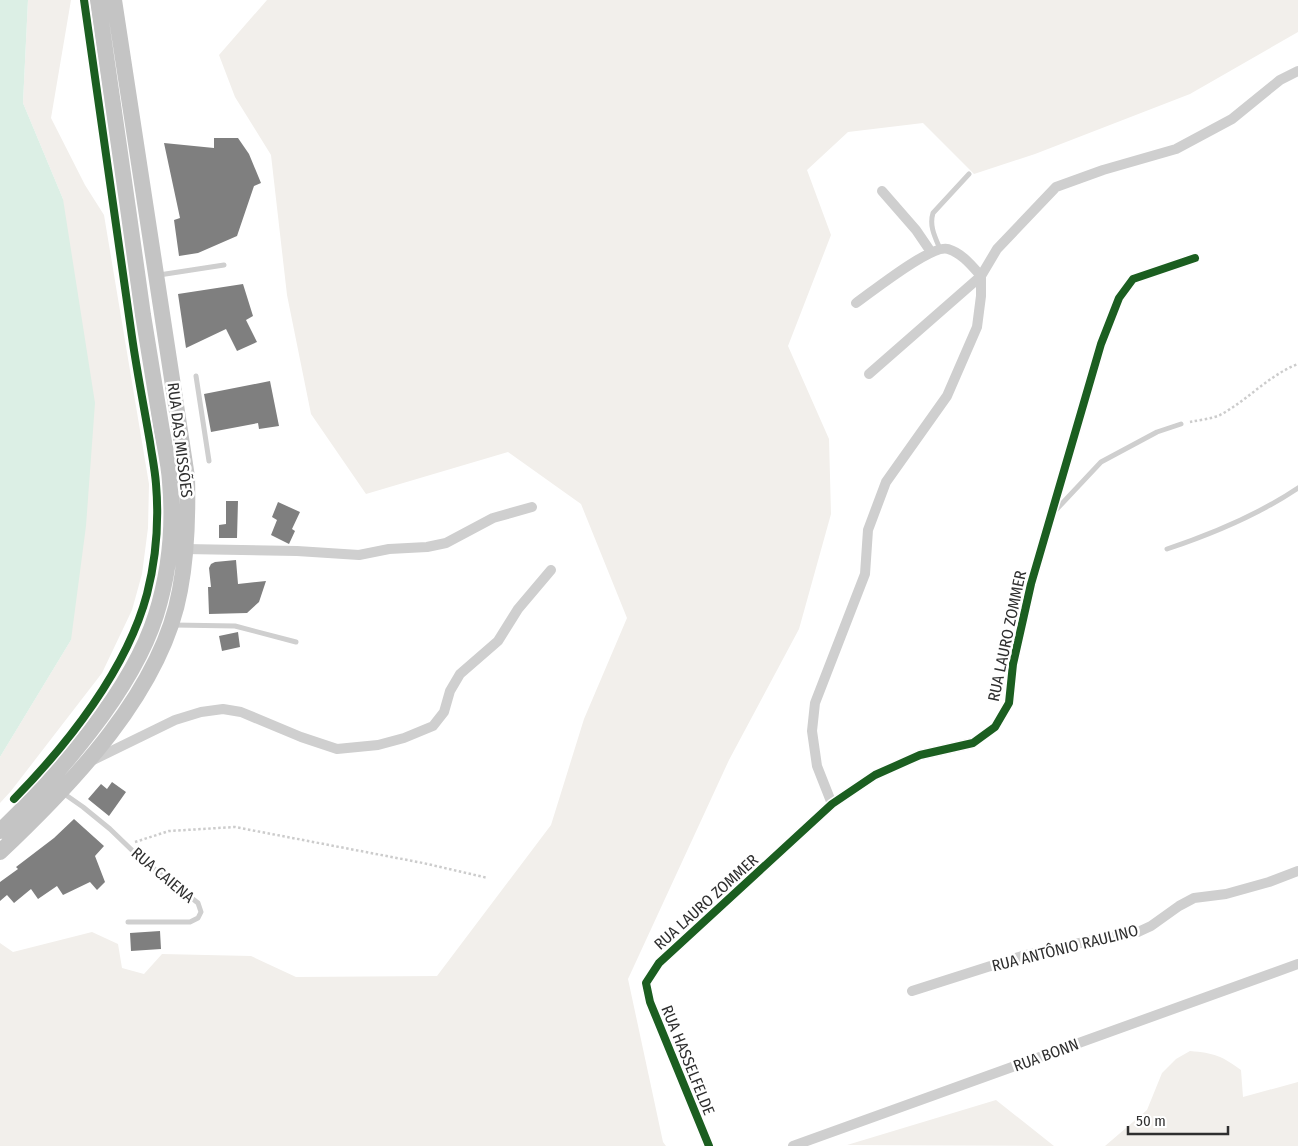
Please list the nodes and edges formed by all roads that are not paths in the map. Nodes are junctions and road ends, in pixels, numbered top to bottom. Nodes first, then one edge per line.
1 (98, 0) edge
2 (114, 0) edge
3 (1298, 71) edge
4 (969, 174) dead end
5 (882, 191) dead end
6 (936, 251) junction
7 (1196, 258) dead end
8 (224, 265) dead end
9 (156, 276) junction
10 (981, 276) junction
11 (856, 303) dead end
12 (869, 374) dead end
13 (196, 376) dead end
14 (1181, 424) road end
15 (210, 461) dead end
16 (1298, 488) edge
17 (532, 507) dead end
18 (1053, 513) junction
19 (186, 549) junction
20 (1166, 549) dead end
21 (550, 570) dead end
22 (170, 625) junction
23 (296, 642) dead end
24 (85, 764) junction
25 (62, 792) junction
26 (832, 804) junction
27 (0, 831) edge
28 (0, 852) edge
29 (1298, 872) edge
30 (128, 922) dead end
31 (1298, 964) edge
32 (646, 983) joint
33 (912, 991) dead end
34 (709, 1146) edge
35 (793, 1146) edge

1 - 27 main road, RUA DAS MISSÕES
2 - 9 main road, RUA DAS MISSÕES
3 - 10 street
4 - 6 lane
5 - 6 street
6 - 10 street
6 - 11 street
7 - 18 street, RUA LAURO ZOMMER
8 - 9 lane
9 - 19 main road, RUA DAS MISSÕES
10 - 12 street
10 - 26 street
13 - 15 lane
14 - 18 lane
16 - 20 lane
17 - 19 street
18 - 26 street, RUA LAURO ZOMMER
19 - 22 main road, RUA DAS MISSÕES
21 - 24 street
22 - 23 lane
22 - 24 main road, RUA DAS MISSÕES
24 - 25 main road, RUA DAS MISSÕES
25 - 28 main road, RUA DAS MISSÕES
25 - 30 lane, RUA CAIENA
26 - 32 street, RUA LAURO ZOMMER
29 - 33 street, RUA ANTÔNIO RAULINO
31 - 35 street, RUA BONN
32 - 34 street, RUA HASSELFELDE

